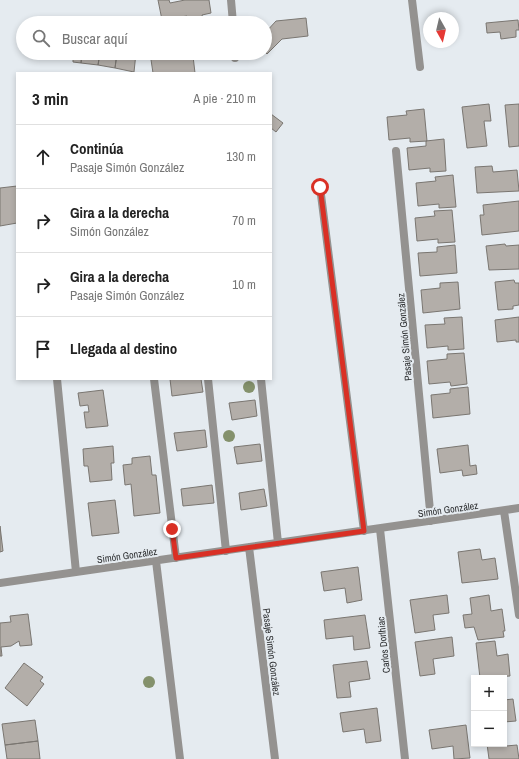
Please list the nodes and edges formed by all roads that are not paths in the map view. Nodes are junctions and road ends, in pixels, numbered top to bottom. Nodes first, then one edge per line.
1 (231, 0) edge
2 (412, 0) edge
3 (232, 16) edge
4 (420, 67) dead end
5 (396, 151) dead end
6 (320, 187) dead end
7 (58, 380) edge
8 (154, 380) edge
9 (208, 380) edge
10 (261, 380) edge
11 (519, 508) edge
12 (504, 510) junction
13 (431, 521) junction
14 (380, 529) junction
15 (364, 531) junction
16 (278, 543) junction
17 (249, 547) junction
18 (226, 551) junction
19 (176, 558) junction
20 (156, 561) junction
21 (76, 572) junction
22 (0, 583) edge
23 (519, 615) edge
24 (180, 759) edge
25 (275, 759) edge
26 (405, 759) edge

1 - 3 street
2 - 4 street
5 - 13 street, Pasaje Simón González
6 - 15 street
7 - 21 street
8 - 19 street
9 - 18 street
10 - 16 street
11 - 12 street, Simón González
12 - 13 street, Simón González
12 - 23 street
13 - 14 street, Simón González
14 - 15 street, Simón González
14 - 26 street, Carlos Dorlhiac
15 - 16 street, Simón González
16 - 17 street, Simón González
17 - 18 street, Simón González
17 - 25 street, Pasaje Simón González
18 - 19 street, Simón González
19 - 20 street, Simón González
20 - 21 street, Simón González
20 - 24 street
21 - 22 street, Simón González

